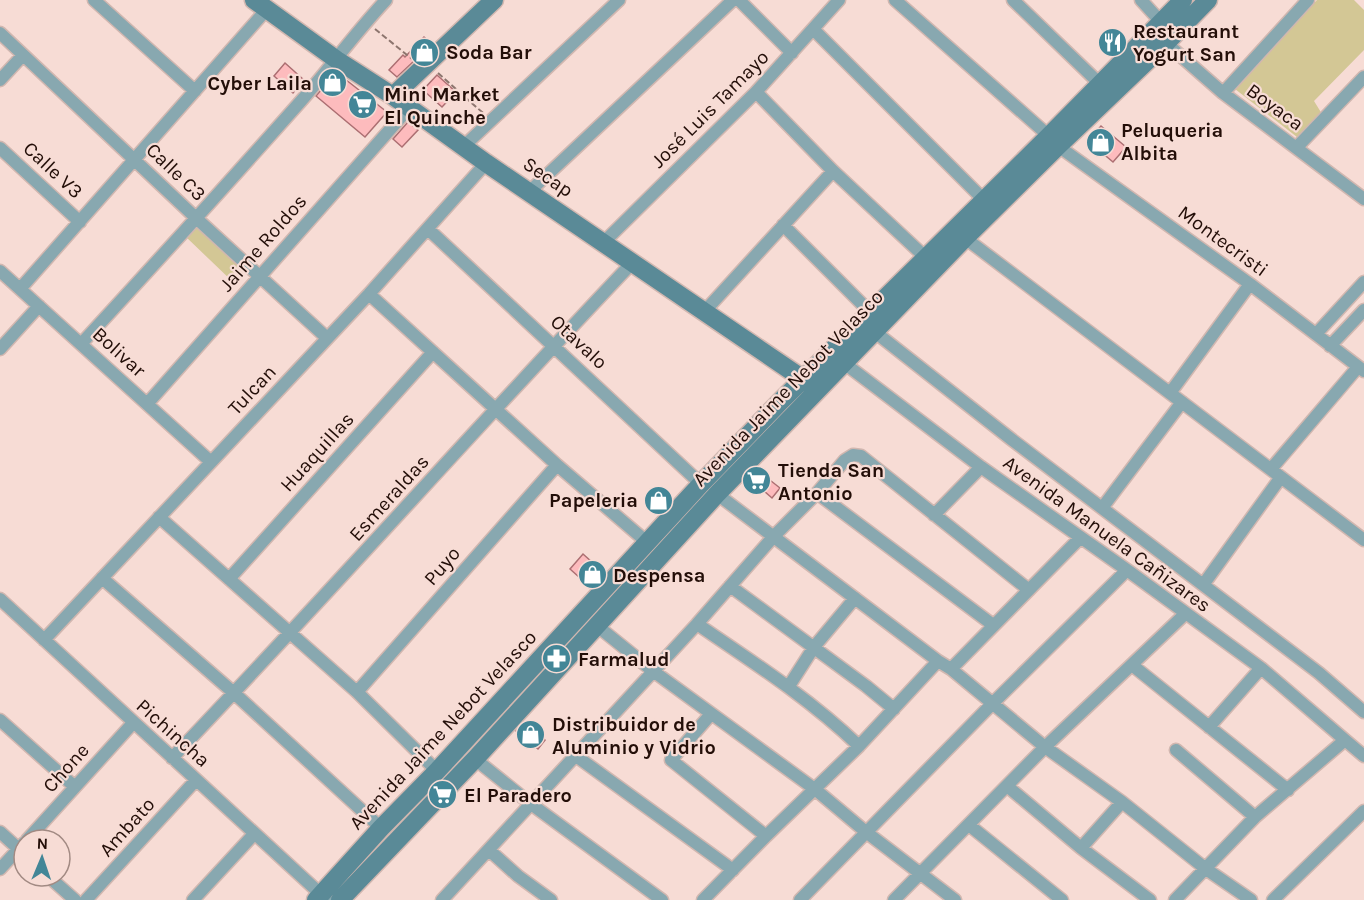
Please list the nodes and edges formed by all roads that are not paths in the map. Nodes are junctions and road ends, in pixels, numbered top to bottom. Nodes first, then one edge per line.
1 (94, 0) edge
2 (386, 0) edge
3 (494, 0) edge
4 (618, 0) edge
5 (733, 0) edge
6 (739, 0) edge
7 (839, 0) edge
8 (895, 0) edge
9 (1013, 0) edge
10 (1141, 0) edge
11 (1183, 0) edge
12 (1208, 0) edge
13 (1308, 0) edge
14 (261, 5) edge
15 (1161, 22) junction
16 (814, 30) junction
17 (0, 33) edge
18 (1166, 43) junction
19 (792, 53) junction
20 (23, 55) junction
21 (336, 60) junction
22 (1364, 77) edge
23 (0, 80) edge
24 (1100, 84) junction
25 (195, 91) junction
26 (756, 92) junction
27 (1223, 93) junction
28 (393, 96) junction
29 (409, 108) junction
30 (1054, 141) junction
31 (463, 147) junction
32 (1297, 147) junction
33 (0, 148) edge
34 (135, 160) junction
35 (486, 163) junction
36 (833, 171) junction
37 (529, 192) junction
38 (983, 199) junction
39 (1364, 199) edge
40 (196, 218) junction
41 (80, 222) junction
42 (783, 225) junction
43 (428, 229) junction
44 (965, 238) junction
45 (604, 242) junction
46 (925, 257) junction
47 (633, 262) junction
48 (0, 271) edge
49 (260, 276) junction
50 (1364, 282) edge
51 (1250, 284) junction
52 (20, 289) junction
53 (369, 294) junction
54 (39, 306) junction
55 (1364, 310) edge
56 (704, 312) junction
57 (870, 312) junction
58 (1316, 334) junction
59 (863, 336) junction
60 (327, 338) junction
61 (81, 344) junction
62 (554, 345) junction
63 (1330, 346) junction
64 (0, 349) edge
65 (433, 352) junction
66 (844, 363) junction
67 (1361, 369) edge
68 (810, 385) junction
69 (1170, 393) junction
70 (1182, 402) junction
71 (147, 404) junction
72 (496, 410) junction
73 (211, 462) junction
74 (557, 465) junction
75 (981, 467) junction
76 (1271, 469) junction
77 (1281, 477) junction
78 (701, 484) junction
79 (817, 493) junction
80 (717, 494) junction
81 (1102, 508) junction
82 (934, 515) junction
83 (159, 517) junction
84 (774, 536) junction
85 (1080, 538) junction
86 (1364, 540) edge
87 (648, 543) junction
88 (1127, 570) junction
89 (102, 578) junction
90 (229, 579) junction
91 (1203, 585) junction
92 (730, 586) junction
93 (1029, 590) junction
94 (855, 598) junction
95 (0, 599) edge
96 (1185, 614) junction
97 (697, 624) junction
98 (596, 625) junction
99 (993, 625) junction
100 (291, 634) junction
101 (44, 640) junction
102 (814, 647) junction
103 (938, 662) junction
104 (1132, 666) junction
105 (1261, 668) junction
106 (951, 669) junction
107 (653, 671) junction
108 (789, 686) junction
109 (357, 692) junction
110 (234, 693) junction
111 (992, 704) junction
112 (894, 710) junction
113 (1364, 712) edge
114 (711, 714) junction
115 (0, 720) edge
116 (133, 723) junction
117 (1209, 727) junction
118 (1345, 740) junction
119 (859, 746) junction
120 (1045, 747) junction
121 (1176, 750) dead end
122 (576, 756) junction
123 (1364, 756) edge
124 (172, 758) junction
125 (475, 759) junction
126 (437, 771) junction
127 (196, 780) junction
128 (1007, 786) junction
129 (75, 787) junction
130 (816, 790) junction
131 (1288, 790) junction
132 (1122, 802) junction
133 (531, 804) junction
134 (1364, 811) edge
135 (1256, 818) junction
136 (969, 825) junction
137 (39, 828) edge
138 (381, 828) junction
139 (866, 832) junction
140 (254, 834) junction
141 (766, 836) junction
142 (1081, 848) junction
143 (489, 850) junction
144 (12, 857) edge
145 (0, 869) edge
146 (1206, 869) junction
147 (734, 870) junction
148 (921, 874) junction
149 (62, 888) edge
150 (647, 896) edge
151 (321, 898) edge
152 (75, 900) edge
153 (87, 900) edge
154 (193, 900) edge
155 (340, 900) edge
156 (442, 900) edge
157 (551, 900) edge
158 (662, 900) edge
159 (703, 900) edge
160 (800, 900) edge
161 (894, 900) edge
162 (955, 900) edge
163 (1062, 900) edge
164 (1150, 900) edge
165 (1175, 900) edge
166 (1251, 900) edge
167 (1273, 900) edge

1 - 25 street
2 - 21 street
3 - 28 main road
4 - 31 street
5 - 37 street
6 - 19 street
7 - 16 street, José Luis Tamayo
8 - 30 street, Montecristi
9 - 24 street
10 - 15 street
11 - 15 main road, Avenida Jaime Nebot Velasco
12 - 18 main road, Avenida Jaime Nebot Velasco
13 - 27 street
14 - 21 main road, Secap
14 - 25 street
15 - 24 main road, Avenida Jaime Nebot Velasco
16 - 19 street, José Luis Tamayo
16 - 38 street
17 - 20 street, Calle C3
18 - 27 street, Boyaca
18 - 30 main road, Avenida Jaime Nebot Velasco
19 - 26 street, José Luis Tamayo
20 - 23 street
20 - 34 street, Calle C3
21 - 28 main road, Secap
21 - 40 street
22 - 32 street
24 - 30 main road, Avenida Jaime Nebot Velasco
25 - 34 street
26 - 36 street
26 - 45 street, José Luis Tamayo
27 - 32 street, Boyaca
28 - 29 main road, Secap
29 - 31 main road, Secap
29 - 49 street, Jaime Roldos
30 - 38 main road, Avenida Jaime Nebot Velasco
30 - 44 main road, Avenida Jaime Nebot Velasco
30 - 51 street, Montecristi
31 - 35 main road, Secap
32 - 39 street, Boyaca
33 - 41 street, Calle V3
34 - 40 street, Calle C3
34 - 41 street
35 - 37 main road, Secap
35 - 43 street, Tulcan
36 - 42 street
36 - 46 street
37 - 45 main road, Secap
38 - 46 main road, Avenida Jaime Nebot Velasco
40 - 49 street, Calle C3
40 - 61 street
41 - 52 street
42 - 56 street
42 - 57 street
43 - 53 street, Tulcan
43 - 62 street, Otavalo
44 - 59 main road, Avenida Jaime Nebot Velasco
44 - 69 street
45 - 47 main road, Secap
46 - 57 main road, Avenida Jaime Nebot Velasco
47 - 56 main road, Secap
47 - 62 street, Esmeraldas
48 - 52 street, Bolivar
49 - 60 street, Calle C3
49 - 71 street, Jaime Roldos
50 - 58 street
51 - 58 street, Montecristi
51 - 69 street
52 - 54 street, Bolivar
53 - 60 street, Tulcan
53 - 65 street
54 - 61 street, Bolivar
54 - 64 street
55 - 63 street
56 - 68 main road, Secap
57 - 59 main road, Avenida Jaime Nebot Velasco
58 - 63 street, Montecristi
59 - 66 main road, Avenida Jaime Nebot Velasco
59 - 68 main road, Avenida Jaime Nebot Velasco
59 - 81 street, Avenida Manuela Cañizares
60 - 73 street, Tulcan
61 - 71 street, Bolivar
62 - 72 street, Esmeraldas
62 - 78 street, Otavalo
63 - 67 street, Montecristi
65 - 72 street
65 - 90 street, Huaquillas
66 - 68 main road, Avenida Jaime Nebot Velasco
66 - 75 street, Avenida Manuela Cañizares
67 - 76 street
68 - 78 main road, Avenida Jaime Nebot Velasco
68 - 80 main road, Avenida Jaime Nebot Velasco
69 - 70 street
70 - 76 street
70 - 81 street
71 - 73 street, Bolivar
72 - 74 street
72 - 100 street, Esmeraldas
73 - 83 street, Tulcan
74 - 87 street
74 - 109 street, Puyo
75 - 82 street
75 - 85 street, Avenida Manuela Cañizares
76 - 77 street
77 - 86 street
77 - 91 street
78 - 87 main road, Avenida Jaime Nebot Velasco
79 - 82 street
79 - 84 street
79 - 99 street
80 - 84 street
80 - 98 main road, Avenida Jaime Nebot Velasco
81 - 91 street, Avenida Manuela Cañizares
82 - 93 street
83 - 89 street, Tulcan
83 - 90 street
84 - 92 street
84 - 94 street
85 - 88 street, Avenida Manuela Cañizares
85 - 93 street
87 - 126 main road, Avenida Jaime Nebot Velasco
88 - 96 street, Avenida Manuela Cañizares
88 - 111 street
89 - 101 street, Tulcan
89 - 110 street
90 - 100 street
91 - 113 street, Avenida Manuela Cañizares
92 - 97 street
92 - 102 street
93 - 99 street
94 - 102 street
94 - 103 street
95 - 101 street, Pichincha
96 - 104 street
96 - 105 street, Avenida Manuela Cañizares
97 - 107 street
97 - 108 street
98 - 107 street
98 - 125 main road, Avenida Jaime Nebot Velasco
99 - 106 street
100 - 109 street
100 - 110 street, Esmeraldas
101 - 116 street, Pichincha
102 - 108 street
102 - 112 street
103 - 106 street
103 - 112 street
104 - 117 street
104 - 120 street
105 - 117 street
105 - 118 street, Avenida Manuela Cañizares
106 - 111 street
107 - 114 street
107 - 122 street
108 - 119 street
109 - 126 street
110 - 124 street, Esmeraldas
110 - 138 street
111 - 120 street
111 - 139 street
112 - 119 street
114 - 130 street
114 - 141 street
115 - 129 street
116 - 124 street, Pichincha
116 - 129 street, Chone
117 - 131 street
118 - 123 street, Avenida Manuela Cañizares
118 - 131 street
119 - 130 street
120 - 128 street
120 - 132 street
121 - 135 street
122 - 133 street
122 - 147 street
124 - 127 street, Pichincha
125 - 133 street
125 - 155 main road, Avenida Jaime Nebot Velasco
126 - 138 main road, Avenida Jaime Nebot Velasco
127 - 140 street, Pichincha
127 - 153 street, Ambato
128 - 136 street
128 - 142 street
129 - 137 street, Chone
130 - 139 street
130 - 141 street
131 - 135 street
132 - 142 street
132 - 146 street
133 - 143 street
133 - 150 street
134 - 167 street
135 - 146 street
136 - 148 street
136 - 163 street
138 - 151 main road, Avenida Jaime Nebot Velasco
139 - 148 street
139 - 160 street
140 - 151 street, Pichincha
140 - 154 street
141 - 147 street
142 - 164 street
143 - 156 street
143 - 157 street
144 - 145 street, Chone
146 - 165 street
146 - 166 street
147 - 159 street
148 - 161 street
148 - 162 street
149 - 152 street
150 - 158 street

